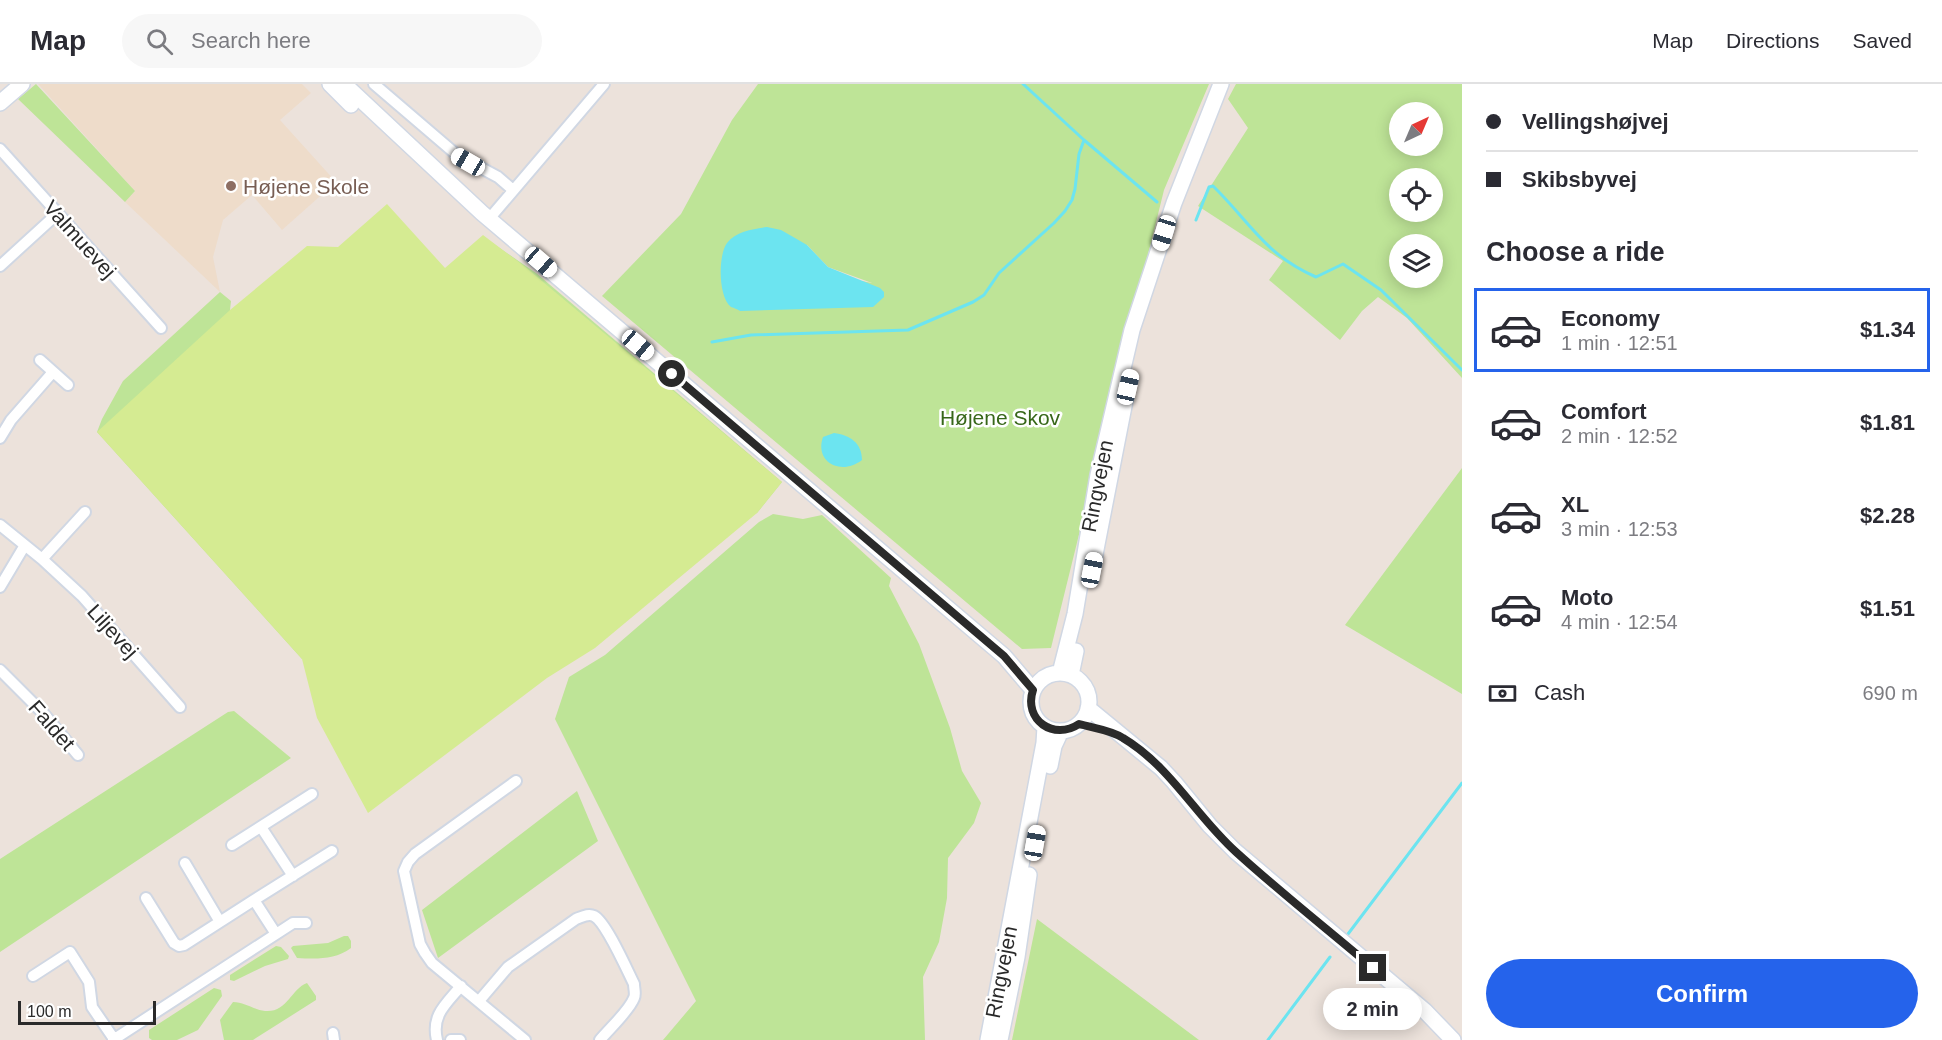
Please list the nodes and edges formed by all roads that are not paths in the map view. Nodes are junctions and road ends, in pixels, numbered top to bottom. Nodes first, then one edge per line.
1 (22, 84) edge
2 (330, 84) edge
3 (344, 84) edge
4 (374, 84) edge
5 (604, 84) edge
6 (1221, 84) edge
7 (0, 103) edge
8 (0, 149) edge
9 (513, 190) junction
10 (460, 193) junction
11 (57, 214) junction
12 (489, 219) junction
13 (0, 266) edge
14 (161, 328) dead end
15 (40, 360) dead end
16 (53, 372) junction
17 (68, 385) dead end
18 (0, 438) edge
19 (85, 512) dead end
20 (0, 525) edge
21 (25, 545) junction
22 (42, 559) junction
23 (0, 587) edge
24 (1004, 656) junction
25 (0, 670) edge
26 (1066, 674) junction
27 (1044, 678) junction
28 (1033, 690) junction
29 (180, 707) dead end
30 (1088, 708) junction
31 (1079, 724) junction
32 (1045, 727) junction
33 (1061, 731) junction
34 (1121, 736) junction
35 (78, 755) dead end
36 (516, 781) dead end
37 (312, 794) dead end
38 (261, 827) junction
39 (232, 845) dead end
40 (332, 851) dead end
41 (185, 863) dead end
42 (293, 876) junction
43 (146, 898) dead end
44 (254, 900) junction
45 (220, 922) junction
46 (306, 923) dead end
47 (276, 934) junction
48 (33, 975) dead end
49 (461, 986) junction
50 (478, 1001) junction
51 (127, 1036) edge
52 (113, 1040) edge
53 (437, 1040) edge
54 (451, 1040) edge
55 (460, 1040) edge
56 (525, 1040) edge
57 (600, 1040) edge
58 (988, 1040) edge
59 (1000, 1040) edge
60 (1453, 1040) edge

1 - 7 street
2 - 10 street
3 - 10 street
4 - 9 street
5 - 9 street
6 - 26 street, Ringvejen
8 - 11 street, Valmuevej
9 - 12 street
10 - 12 street
11 - 13 street
11 - 14 street, Valmuevej
12 - 24 street
15 - 16 street
16 - 17 street
16 - 18 street
19 - 22 street
20 - 21 street, Liljevej
21 - 22 street, Liljevej
21 - 23 street
22 - 29 street, Liljevej
24 - 27 street
24 - 28 street
25 - 35 street, Faldet
26 - 27 street
26 - 30 street
27 - 28 street
28 - 32 street
30 - 31 street
30 - 34 street
31 - 33 street
31 - 34 street
32 - 33 street
32 - 58 street, Ringvejen
33 - 59 street, Ringvejen
34 - 60 street
36 - 49 street
37 - 38 street
38 - 39 street
38 - 42 street
40 - 42 street
41 - 45 street
42 - 44 street
43 - 45 street
44 - 45 street
44 - 47 street
46 - 47 street
47 - 51 street
48 - 52 street
49 - 50 street
49 - 53 street
50 - 56 street
50 - 57 street
51 - 52 street
54 - 55 street

